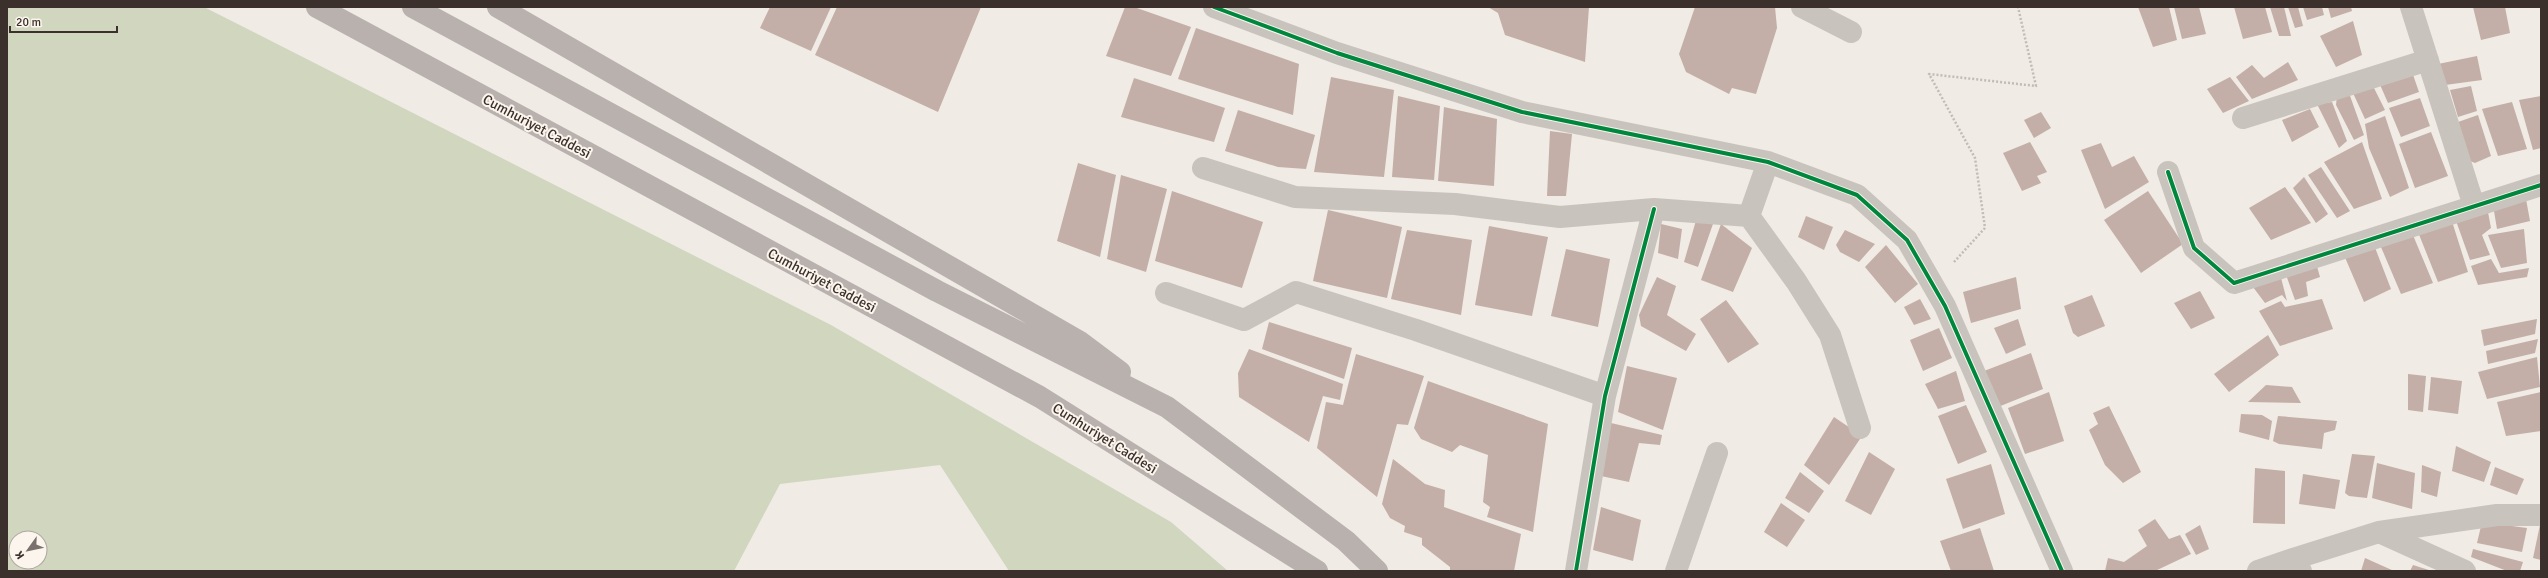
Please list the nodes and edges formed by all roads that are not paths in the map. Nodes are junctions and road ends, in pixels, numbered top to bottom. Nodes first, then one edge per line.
1 (413, 7) edge
2 (498, 7) edge
3 (1214, 7) edge
4 (1802, 7) edge
5 (2411, 7) edge
6 (319, 9) edge
7 (1851, 32) dead end
8 (2428, 60) junction
9 (2243, 118) dead end
10 (1768, 162) junction
11 (1203, 168) dead end
12 (2168, 172) dead end
13 (2541, 185) edge
14 (2474, 206) junction
15 (1654, 209) junction
16 (1749, 216) junction
17 (1166, 293) dead end
18 (1605, 396) junction
19 (1167, 407) junction
20 (1860, 428) dead end
21 (1717, 453) dead end
22 (2541, 515) edge
23 (2378, 532) junction
24 (2297, 565) edge
25 (1317, 571) edge
26 (1377, 571) edge
27 (1576, 571) edge
28 (1676, 571) edge
29 (2062, 571) edge
30 (2258, 571) edge
31 (2465, 571) edge

1 - 19 main road
2 - 19 main road
3 - 10 street
4 - 7 street
5 - 8 street
6 - 25 main road, Cumhuriyet Caddesi
8 - 9 street
8 - 14 street
10 - 16 street
10 - 29 street
11 - 15 street
12 - 14 street
13 - 14 street
15 - 16 street
15 - 18 street
16 - 20 street
17 - 18 street
18 - 27 street
19 - 26 main road
21 - 28 street
22 - 23 street
23 - 24 street
23 - 31 street
24 - 30 street

